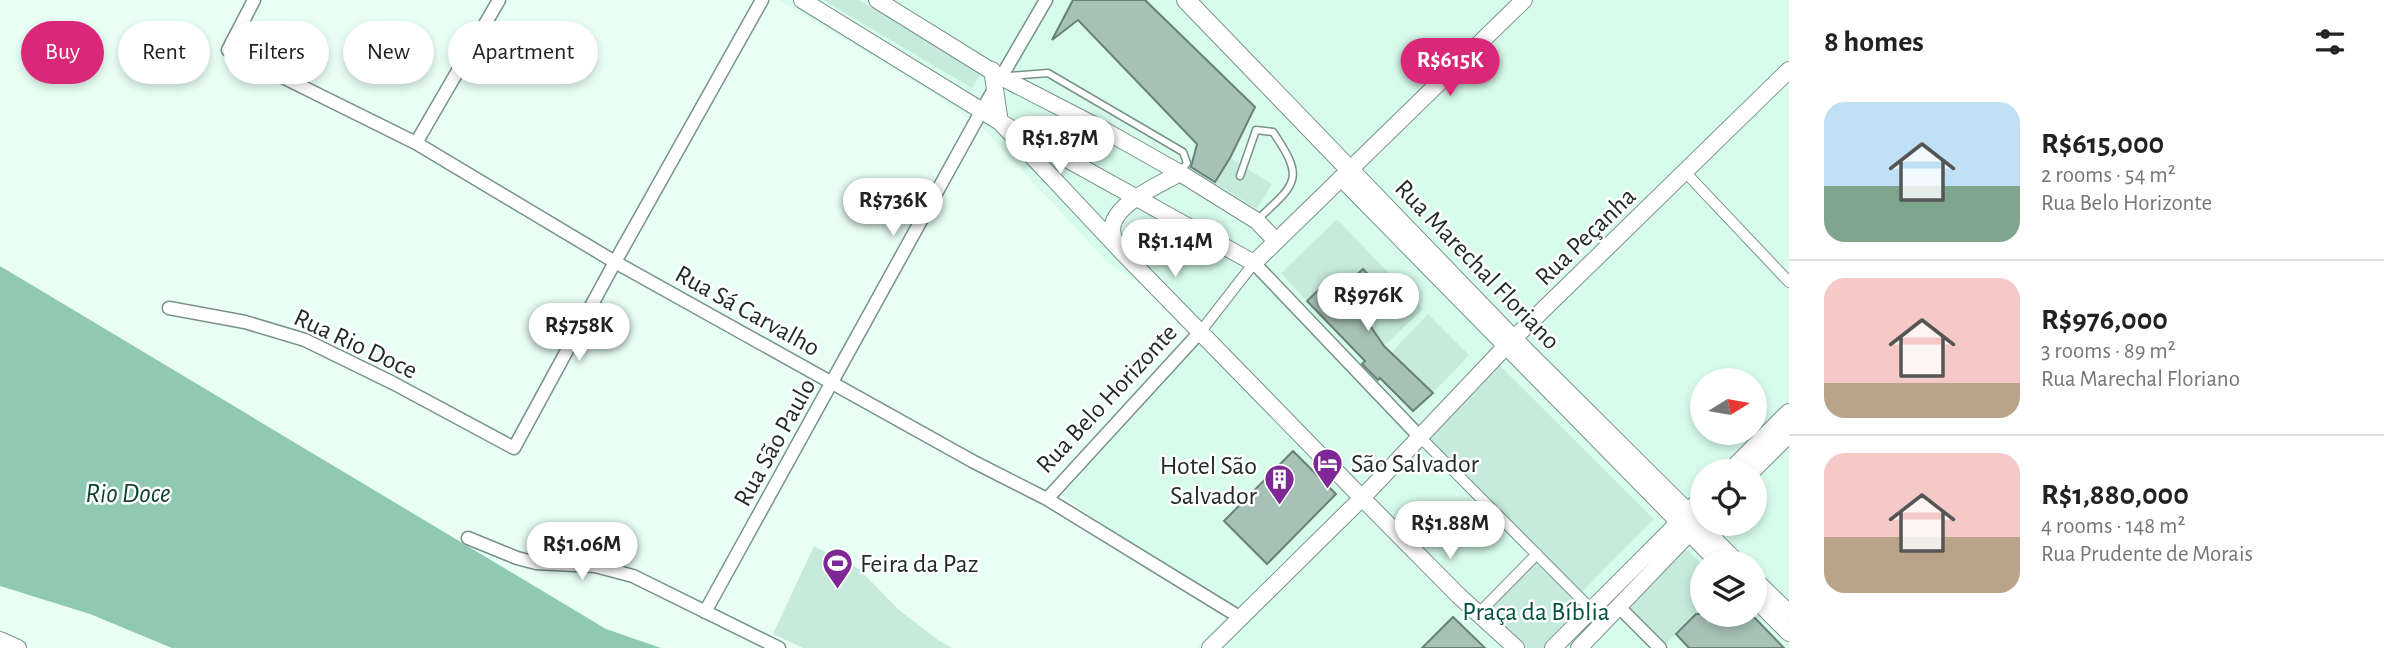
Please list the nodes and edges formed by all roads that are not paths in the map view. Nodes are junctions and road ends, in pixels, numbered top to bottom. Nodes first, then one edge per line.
1 (254, 0) edge
2 (499, 0) edge
3 (762, 0) edge
4 (802, 0) edge
5 (877, 0) edge
6 (1046, 0) edge
7 (1186, 0) edge
8 (1517, 2) edge
9 (1789, 70) edge
10 (996, 78) junction
11 (982, 110) junction
12 (1000, 122) junction
13 (416, 143) junction
14 (1685, 172) junction
15 (1180, 173) junction
16 (1345, 174) junction
17 (1240, 176) dead end
18 (1138, 198) junction
19 (1257, 221) junction
20 (1276, 241) junction
21 (1123, 253) junction
22 (615, 262) junction
23 (1254, 263) junction
24 (1789, 282) edge
25 (169, 308) dead end
26 (1201, 331) junction
27 (1510, 343) junction
28 (833, 383) junction
29 (1789, 413) edge
30 (1789, 433) edge
31 (1419, 436) junction
32 (1743, 459) edge
33 (1763, 459) edge
34 (1362, 498) junction
35 (1047, 499) junction
36 (1690, 521) edge
37 (1690, 523) edge
38 (1690, 523) edge
39 (1707, 536) edge
40 (468, 538) dead end
41 (1723, 550) edge
42 (1536, 554) junction
43 (1767, 592) edge
44 (1619, 607) junction
45 (1592, 610) junction
46 (1767, 611) edge
47 (705, 612) junction
48 (1789, 613) edge
49 (1478, 614) junction
50 (1241, 618) junction
51 (1789, 634) edge
52 (0, 640) edge
53 (18, 648) edge
54 (779, 648) edge
55 (1210, 648) edge
56 (1516, 648) edge
57 (1553, 648) edge
58 (1579, 648) edge
59 (1660, 648) edge

1 - 13 street, Rua Sá Carvalho
2 - 13 street
3 - 22 street
4 - 11 street
5 - 10 street
6 - 10 street, Rua São Paulo
7 - 16 main road, Rua Marechal Floriano
8 - 16 street, Rua Belo Horizonte
9 - 14 street, Rua Peçanha
10 - 11 street, Rua São Paulo
10 - 12 street
10 - 15 street
10 - 15 lane
11 - 12 street
11 - 28 street, Rua São Paulo
12 - 18 street
12 - 21 street
13 - 22 street, Rua Sá Carvalho
14 - 24 street
14 - 27 street, Rua Peçanha
15 - 18 street
15 - 19 street
16 - 20 street, Rua Belo Horizonte
16 - 27 main road, Rua Marechal Floriano
17 - 19 lane
18 - 21 street
18 - 23 street
19 - 20 street
20 - 23 street, Rua Belo Horizonte
21 - 26 street
22 - 25 street, Rua Rio Doce
22 - 28 street, Rua Sá Carvalho
23 - 26 street, Rua Belo Horizonte
23 - 31 street
26 - 34 street
26 - 35 street, Rua Belo Horizonte
27 - 31 street, Rua Peçanha
27 - 36 main road, Rua Marechal Floriano
28 - 35 street, Rua Sá Carvalho
28 - 47 street, Rua São Paulo
29 - 32 main road
30 - 33 main road
31 - 34 street, Rua Peçanha
31 - 42 street
34 - 49 street
34 - 50 street, Rua Peçanha
35 - 50 street, Rua Sá Carvalho
37 - 44 street
38 - 45 street
39 - 41 street, Rua Marechal Floriano
40 - 47 street
42 - 45 street
42 - 49 street
43 - 48 street
44 - 58 street
44 - 59 street
45 - 57 street
46 - 51 street
47 - 54 street
49 - 56 street
50 - 55 street, Rua Peçanha
52 - 53 street

